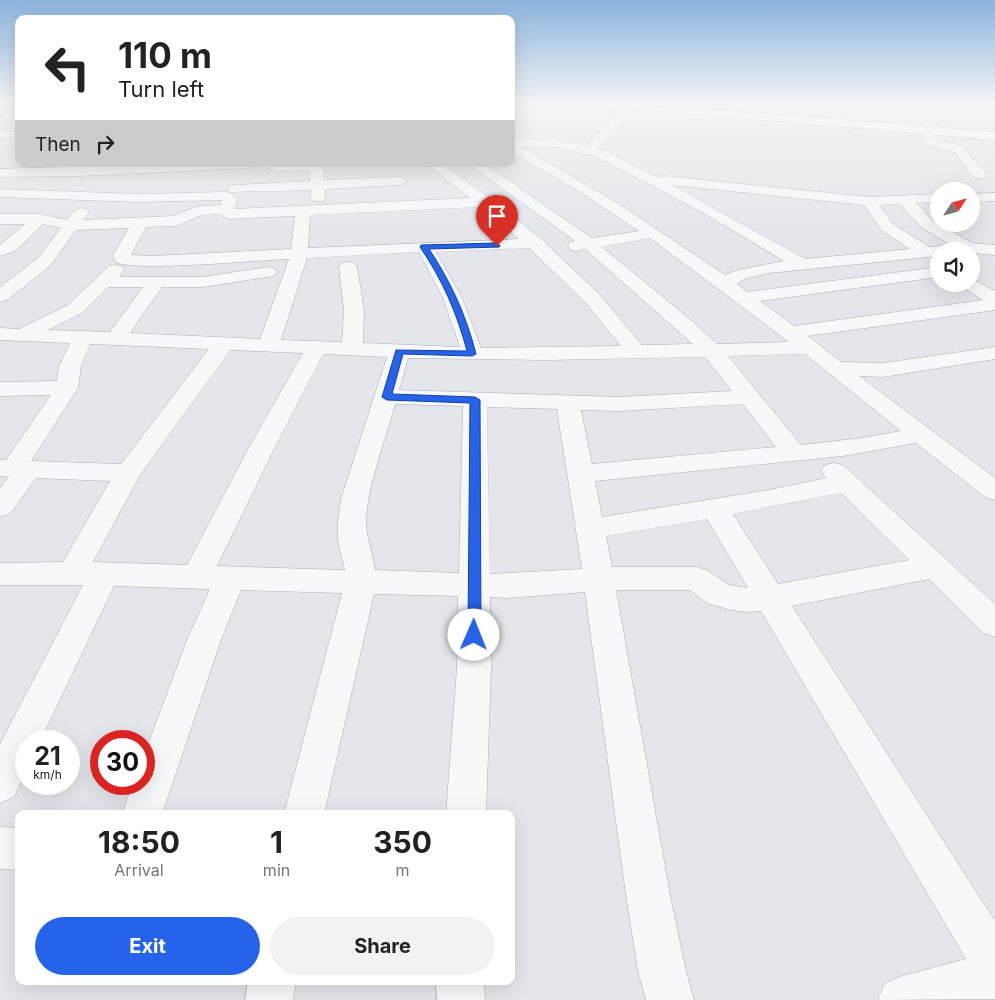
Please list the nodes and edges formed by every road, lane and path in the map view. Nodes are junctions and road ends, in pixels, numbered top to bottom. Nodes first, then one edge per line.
1 (516, 149) edge
2 (582, 149) edge
3 (957, 149) edge
4 (590, 150) joint
5 (110, 167) edge
6 (185, 167) edge
7 (233, 167) edge
8 (313, 167) edge
9 (480, 167) edge
10 (72, 168) edge
11 (434, 169) edge
12 (0, 173) edge
13 (980, 175) dead end
14 (650, 178) junction
15 (318, 180) junction
16 (0, 193) edge
17 (92, 197) junction
18 (169, 198) junction
19 (930, 199) edge
20 (904, 200) junction
21 (869, 201) junction
22 (234, 202) junction
23 (486, 202) junction
24 (405, 206) junction
25 (361, 208) junction
26 (310, 210) junction
27 (203, 218) dead end
28 (0, 219) edge
29 (40, 219) junction
30 (176, 221) junction
31 (140, 223) junction
32 (71, 225) junction
33 (653, 233) junction
34 (364, 236) junction
35 (958, 242) edge
36 (589, 244) junction
37 (540, 247) junction
38 (980, 249) edge
39 (995, 250) edge
40 (0, 251) edge
41 (926, 252) junction
42 (930, 252) edge
43 (428, 253) junction
44 (231, 258) junction
45 (125, 260) junction
46 (296, 262) junction
47 (801, 264) junction
48 (348, 267) junction
49 (930, 273) edge
50 (102, 282) junction
51 (156, 283) junction
52 (724, 284) junction
53 (980, 290) edge
54 (0, 296) edge
55 (742, 298) junction
56 (995, 299) edge
57 (995, 304) edge
58 (789, 333) junction
59 (9, 334) edge
60 (83, 337) junction
61 (116, 339) junction
62 (224, 344) junction
63 (268, 346) junction
64 (316, 348) junction
65 (809, 348) junction
66 (352, 349) junction
67 (712, 351) junction
68 (399, 352) junction
69 (637, 353) junction
70 (995, 353) edge
71 (472, 354) junction
72 (836, 368) junction
73 (67, 388) junction
74 (0, 389) edge
75 (387, 397) junction
76 (749, 397) junction
77 (475, 400) junction
78 (568, 404) junction
79 (920, 434) junction
80 (804, 453) junction
81 (14, 469) edge
82 (128, 473) junction
83 (580, 474) junction
84 (847, 483) junction
85 (995, 490) edge
86 (0, 507) edge
87 (715, 508) junction
88 (590, 529) junction
89 (934, 567) junction
90 (88, 573) junction
91 (0, 574) edge
92 (213, 577) junction
93 (599, 579) junction
94 (361, 582) junction
95 (476, 585) junction
96 (769, 598) junction
97 (995, 624) edge
98 (0, 784) edge
99 (143, 810) edge
100 (305, 810) edge
101 (466, 810) edge
102 (0, 848) edge
103 (15, 849) edge
104 (995, 964) edge
105 (995, 976) edge
106 (271, 985) edge
107 (460, 985) edge
108 (269, 1000) edge
109 (460, 1000) edge
110 (670, 1000) edge
111 (902, 1000) edge

1 - 33 street
2 - 4 street
3 - 13 street
4 - 14 street
5 - 10 street
6 - 18 street
7 - 22 street
8 - 15 street
9 - 36 street
10 - 12 street
11 - 23 street
14 - 21 street
14 - 47 street
15 - 22 street
15 - 24 street
15 - 26 street
16 - 17 street
17 - 18 street
17 - 32 street
18 - 22 street
19 - 20 street
20 - 21 street
20 - 35 street
21 - 41 street
22 - 26 street
22 - 30 street
22 - 44 street
23 - 24 street
23 - 37 street
24 - 25 street
25 - 26 street
25 - 34 street
26 - 46 street
27 - 30 street
28 - 29 street
29 - 32 street
29 - 40 street
30 - 31 street
31 - 32 street
31 - 45 street
32 - 54 street
33 - 36 street
33 - 52 street
34 - 43 street
34 - 46 street
36 - 37 street
36 - 67 street
37 - 43 street
37 - 69 street
38 - 39 street
41 - 42 street
41 - 47 street
43 - 48 street
43 - 71 street
44 - 45 street
44 - 46 street
45 - 50 street
46 - 48 street
46 - 51 street
46 - 63 street
47 - 52 street
48 - 66 street
49 - 55 street
50 - 51 street
50 - 59 street
51 - 61 street
52 - 55 street
53 - 56 street
55 - 58 street
57 - 58 street
58 - 65 street
59 - 60 street
60 - 61 street
60 - 73 street
61 - 62 street
62 - 63 street
62 - 82 street
63 - 64 street
64 - 66 street
64 - 92 street
65 - 67 street
65 - 72 street
66 - 68 street
67 - 69 street
67 - 76 street
68 - 71 street
68 - 75 street
69 - 71 street
70 - 72 street
72 - 79 street
73 - 74 street
73 - 81 street
75 - 77 street
75 - 94 street
76 - 78 street
76 - 80 street
77 - 78 street
77 - 95 street
78 - 83 street
79 - 80 street
79 - 85 street
80 - 83 street
80 - 84 street
81 - 82 street
81 - 86 street
82 - 90 street
83 - 88 street
84 - 87 street
84 - 89 street
87 - 88 street
87 - 96 street
88 - 93 street
89 - 96 street
89 - 97 street
90 - 91 street
90 - 92 street
90 - 98 street
92 - 94 street
92 - 99 street
93 - 95 street
93 - 96 street
93 - 110 street
94 - 95 street
94 - 100 street
95 - 101 street
96 - 104 street
102 - 103 street
105 - 111 street
106 - 108 street
107 - 109 street

